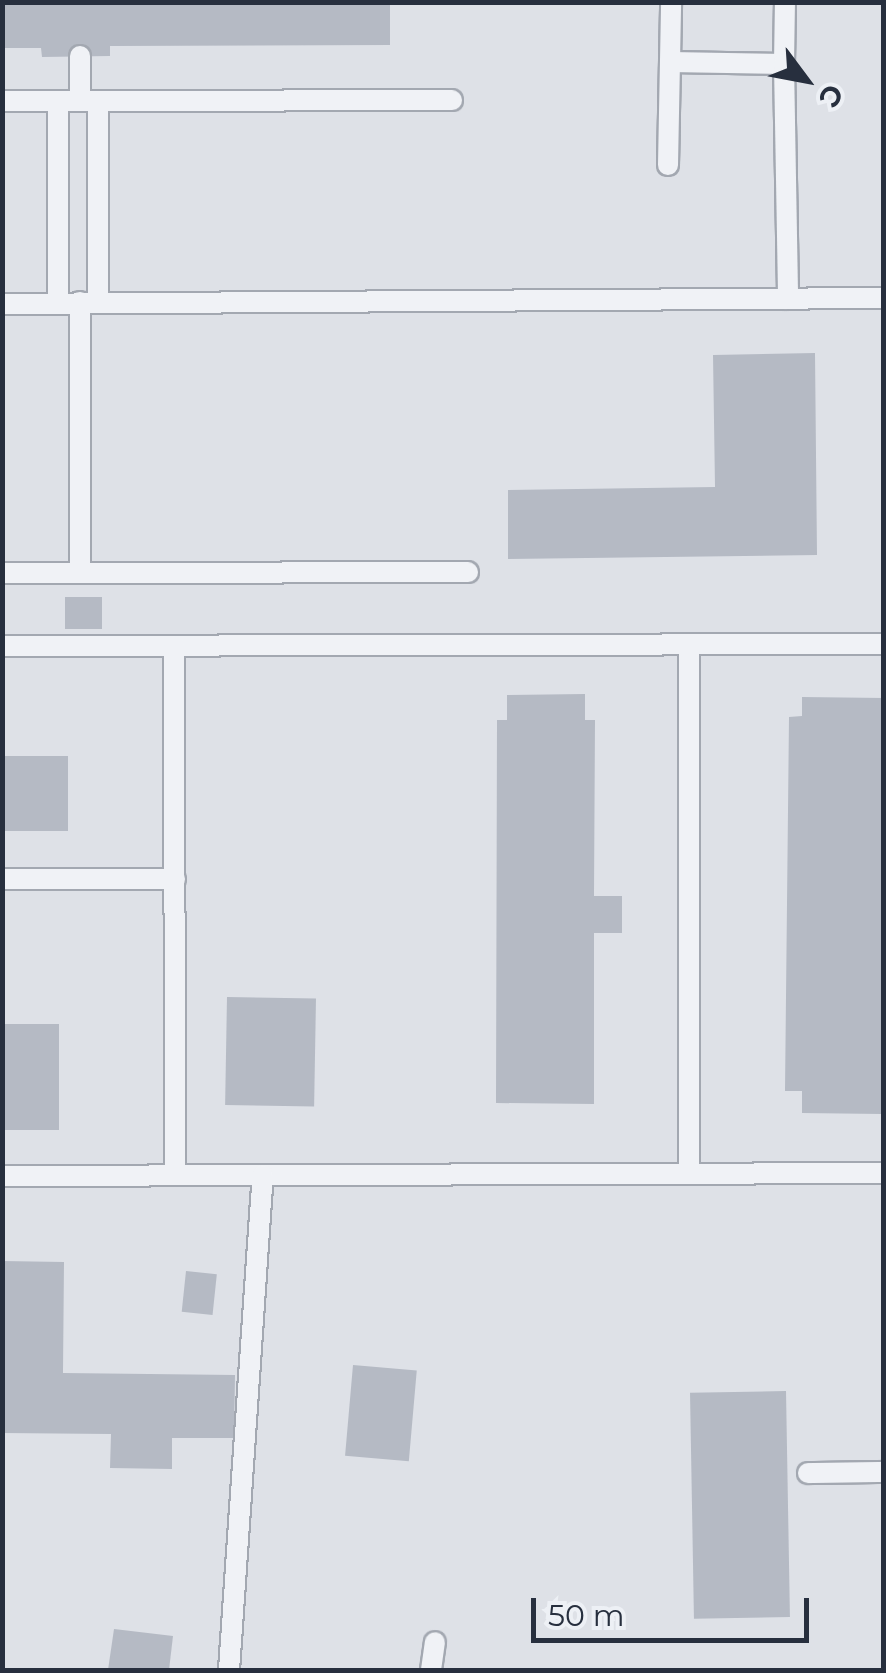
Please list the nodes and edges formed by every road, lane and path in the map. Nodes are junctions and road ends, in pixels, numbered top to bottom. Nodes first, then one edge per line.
1 (670, 2) edge
2 (785, 2) edge
3 (80, 56) dead end
4 (670, 62) junction
5 (784, 64) junction
6 (452, 100) dead end
7 (2, 101) edge
8 (58, 101) junction
9 (89, 101) junction
10 (668, 165) dead end
11 (884, 298) edge
12 (788, 299) junction
13 (58, 302) junction
14 (89, 302) junction
15 (2, 304) edge
16 (80, 572) junction
17 (468, 572) dead end
18 (2, 573) edge
19 (689, 644) junction
20 (884, 644) edge
21 (2, 646) edge
22 (174, 646) junction
23 (174, 879) junction
24 (2, 880) edge
25 (884, 1173) edge
26 (690, 1174) junction
27 (175, 1175) junction
28 (263, 1175) junction
29 (2, 1176) edge
30 (884, 1472) edge
31 (808, 1473) dead end
32 (435, 1642) dead end
33 (229, 1670) edge
34 (431, 1670) edge

1 - 4 lane
2 - 5 lane
3 - 9 lane
4 - 5 lane
4 - 10 lane
5 - 12 lane
6 - 9 lane
7 - 8 lane
8 - 9 lane
8 - 13 lane
9 - 14 lane
11 - 12 lane
12 - 14 lane
13 - 14 lane
13 - 15 lane
14 - 16 lane
16 - 17 lane
16 - 18 lane
19 - 20 lane
19 - 22 lane
19 - 26 lane
21 - 22 lane
22 - 23 lane
23 - 24 lane
23 - 27 lane
25 - 26 lane
26 - 28 lane
27 - 28 lane
27 - 29 lane
28 - 33 lane
30 - 31 lane
32 - 34 lane

